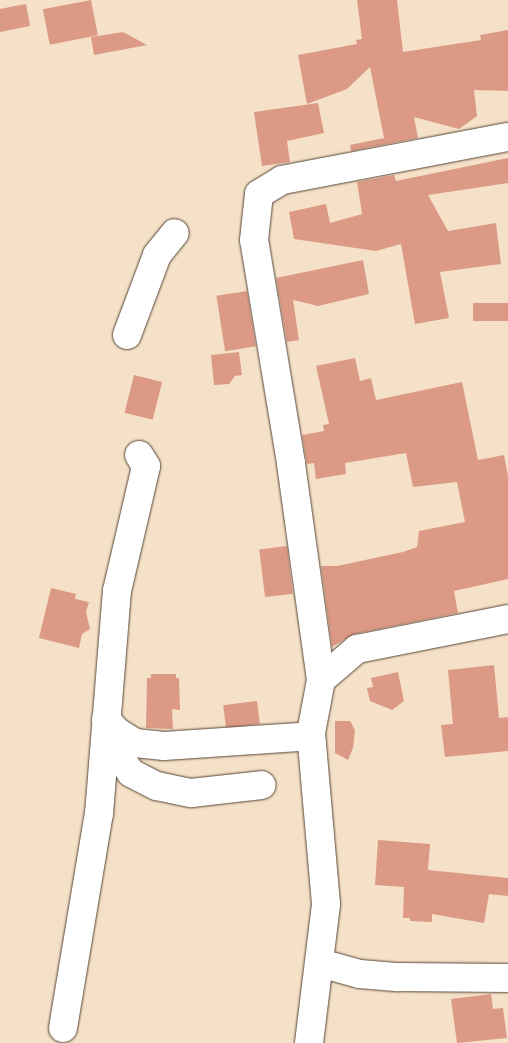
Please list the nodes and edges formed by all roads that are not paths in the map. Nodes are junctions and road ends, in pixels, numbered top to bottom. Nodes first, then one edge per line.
1 (508, 137) edge
2 (175, 234) dead end
3 (127, 335) dead end
4 (139, 455) dead end
5 (508, 619) edge
6 (320, 680) junction
7 (106, 719) junction
8 (299, 737) dead end
9 (262, 785) dead end
10 (320, 963) junction
11 (508, 978) edge
12 (63, 1028) dead end
13 (309, 1043) edge

1 - 6 street
2 - 3 street
4 - 7 street
5 - 6 street
6 - 10 street
7 - 8 street
7 - 9 street
7 - 12 street
10 - 11 street
10 - 13 street

